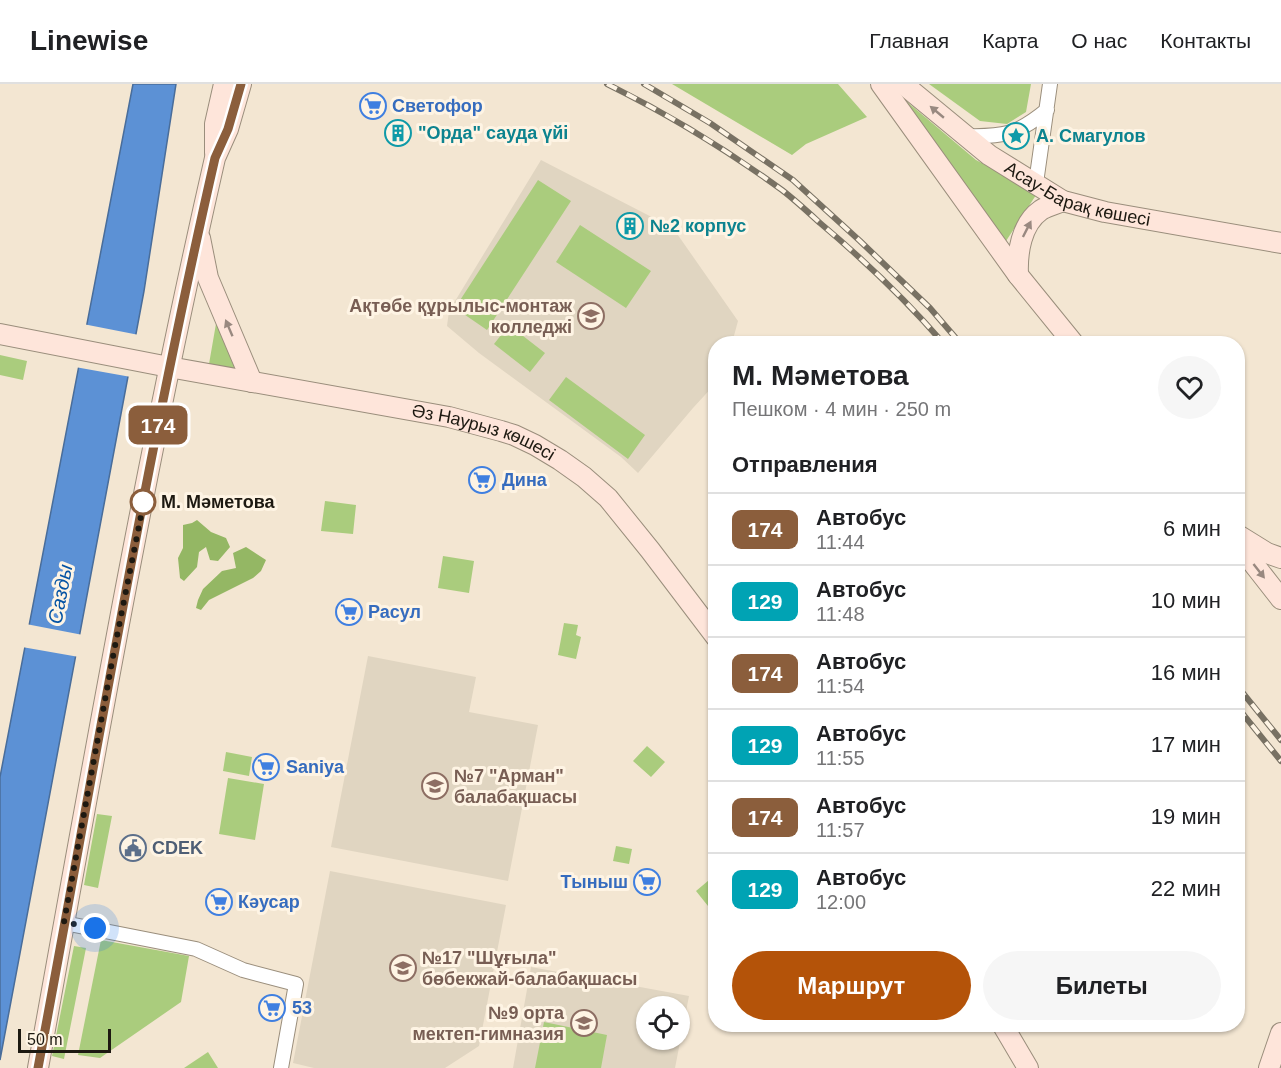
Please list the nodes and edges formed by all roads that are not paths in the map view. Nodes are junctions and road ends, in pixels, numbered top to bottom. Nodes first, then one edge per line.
1 (224, 84) edge
2 (241, 84) edge
3 (881, 84) edge
4 (903, 84) edge
5 (1050, 84) edge
6 (1047, 110) junction
7 (965, 136) junction
8 (215, 158) junction
9 (1036, 183) junction
10 (1063, 201) junction
11 (198, 231) junction
12 (1281, 243) edge
13 (1018, 275) junction
14 (0, 334) edge
15 (1068, 336) edge
16 (169, 367) junction
17 (252, 382) junction
18 (1245, 539) edge
19 (1245, 553) edge
20 (1281, 558) edge
21 (1281, 599) edge
22 (708, 626) edge
23 (64, 922) junction
24 (1007, 1032) edge
25 (1281, 1033) edge
26 (38, 1068) edge
27 (281, 1068) edge
28 (1028, 1068) edge
29 (1269, 1068) edge

1 - 8 main road
2 - 8 main road
3 - 13 main road
7 -> 4 main road, Асау-Барақ көшесі
5 - 6 street
6 - 7 street
6 - 9 street
7 - 9 main road, Асау-Барақ көшесі
8 - 11 main road
9 - 10 main road, Асау-Барақ көшесі
10 - 12 main road, Асау-Барақ көшесі
13 -> 10 main road
11 - 16 main road
17 -> 11 main road
13 - 15 main road
14 - 16 main road, Әз Наурыз көшесі
16 - 17 main road, Әз Наурыз көшесі
16 - 23 main road
17 - 22 main road, Әз Наурыз көшесі
18 - 20 main road
19 -> 21 main road
23 - 26 main road
23 - 27 street
24 - 28 main road
25 - 29 main road

